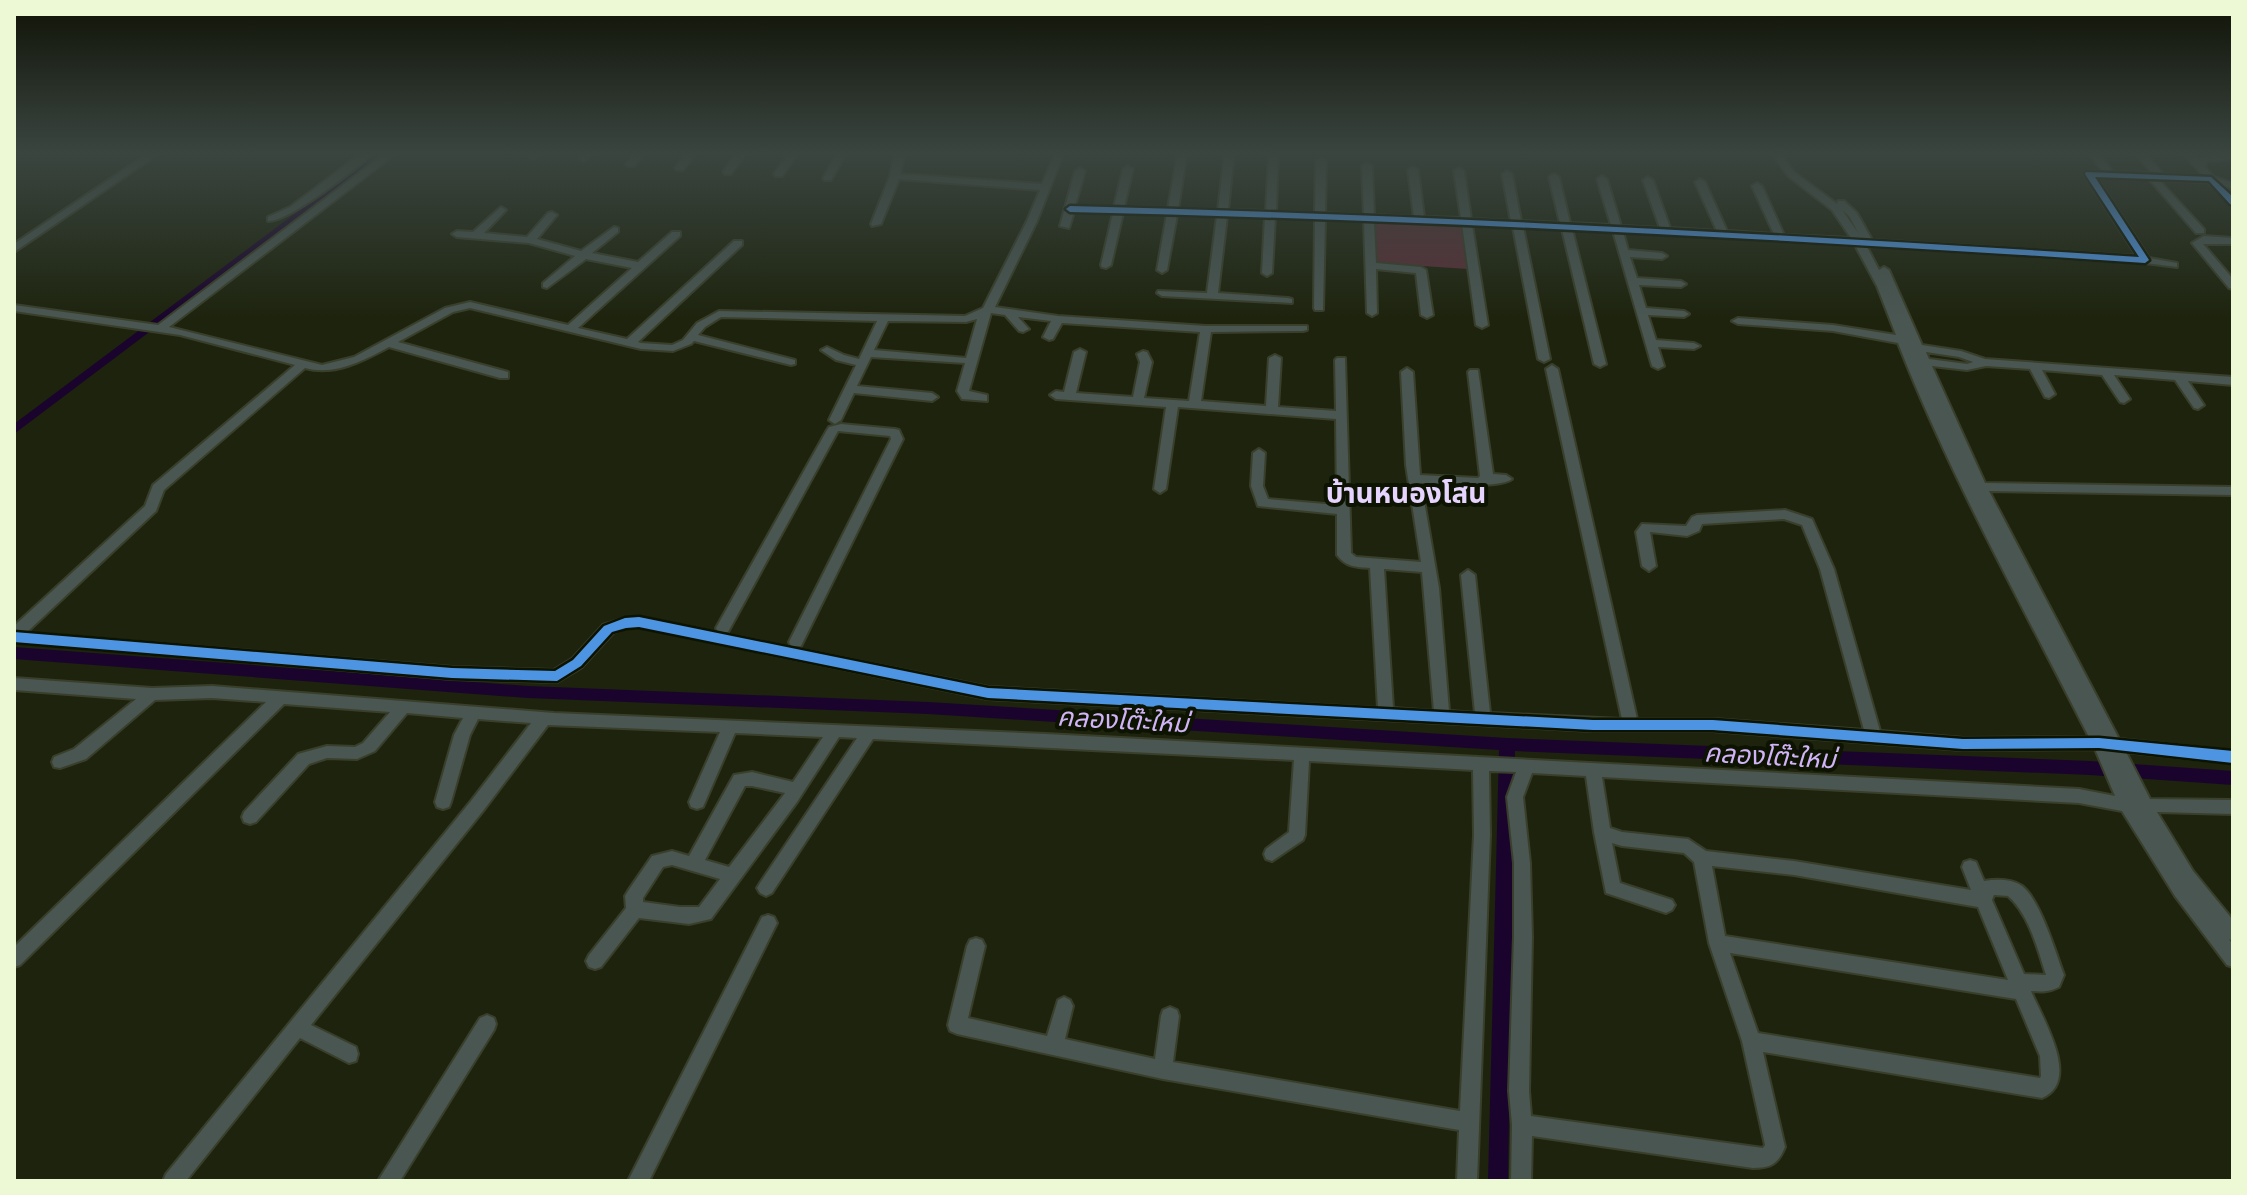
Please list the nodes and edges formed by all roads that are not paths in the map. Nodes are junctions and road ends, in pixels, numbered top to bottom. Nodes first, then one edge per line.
1 (74, 208) edge
2 (295, 208) edge
3 (318, 208) edge
4 (882, 208) edge
5 (1037, 208) edge
6 (1172, 208) edge
7 (1222, 208) edge
8 (1271, 208) edge
9 (1320, 208) edge
10 (1367, 208) edge
11 (1418, 208) edge
12 (1464, 208) edge
13 (1514, 208) edge
14 (1562, 208) edge
15 (1610, 208) edge
16 (1658, 208) edge
17 (1712, 208) edge
18 (1767, 208) edge
19 (1836, 208) edge
20 (1844, 208) edge
21 (2110, 208) edge
22 (2181, 208) edge
23 (1070, 209) joint
24 (501, 210) dead end
25 (1118, 210) junction
26 (1171, 212) junction
27 (1221, 214) junction
28 (552, 215) dead end
29 (1271, 216) junction
30 (1367, 216) junction
31 (1320, 217) junction
32 (1419, 218) junction
33 (272, 219) dead end
34 (1466, 221) junction
35 (876, 224) dead end
36 (1517, 224) junction
37 (1567, 225) junction
38 (1065, 226) dead end
39 (1616, 227) junction
40 (614, 230) dead end
41 (1666, 231) junction
42 (2200, 231) dead end
43 (457, 234) dead end
44 (676, 234) dead end
45 (476, 235) junction
46 (1724, 235) junction
47 (1781, 238) junction
48 (530, 240) junction
49 (2233, 241) edge
50 (1864, 242) junction
51 (738, 243) dead end
52 (14, 249) edge
53 (1624, 253) junction
54 (583, 255) junction
55 (1662, 256) dead end
56 (2145, 260) junction
57 (1106, 265) dead end
58 (2173, 265) dead end
59 (640, 266) junction
60 (1372, 266) junction
61 (1162, 270) dead end
62 (1267, 273) dead end
63 (1633, 281) junction
64 (1681, 284) dead end
65 (547, 285) dead end
66 (2233, 286) edge
67 (1162, 293) dead end
68 (1212, 296) junction
69 (1288, 301) dead end
70 (14, 308) edge
71 (1319, 308) dead end
72 (986, 311) junction
73 (1642, 311) junction
74 (1009, 313) junction
75 (1372, 313) dead end
76 (1684, 314) dead end
77 (1427, 315) dead end
78 (884, 318) junction
79 (1058, 319) junction
80 (1738, 321) dead end
81 (1482, 325) dead end
82 (572, 327) junction
83 (157, 328) junction
84 (1303, 328) dead end
85 (1023, 329) dead end
86 (1206, 329) junction
87 (691, 337) junction
88 (1049, 337) dead end
89 (1903, 340) junction
90 (630, 343) junction
91 (1651, 343) junction
92 (392, 344) junction
93 (1694, 346) dead end
94 (1918, 348) junction
95 (827, 350) dead end
96 (1080, 352) dead end
97 (1143, 354) dead end
98 (864, 358) junction
99 (1275, 358) dead end
100 (962, 360) dead end
101 (1341, 360) dead end
102 (791, 362) dead end
103 (1924, 362) junction
104 (1983, 362) junction
105 (1600, 364) dead end
106 (302, 365) junction
107 (1658, 366) dead end
108 (2035, 368) junction
109 (1407, 372) dead end
110 (1474, 372) dead end
111 (2106, 372) junction
112 (504, 375) dead end
113 (2179, 377) junction
114 (2233, 381) edge
115 (848, 389) junction
116 (2049, 394) dead end
117 (932, 397) dead end
118 (983, 398) dead end
119 (2124, 399) dead end
120 (1138, 400) junction
121 (1173, 403) junction
122 (1194, 405) junction
123 (2198, 405) dead end
124 (1272, 411) junction
125 (1340, 415) junction
126 (836, 426) junction
127 (1259, 453) dead end
128 (1487, 478) junction
129 (1416, 479) junction
130 (1506, 479) dead end
131 (1981, 487) junction
132 (1160, 489) dead end
133 (2233, 491) edge
134 (1342, 510) junction
135 (1377, 565) junction
136 (1649, 566) dead end
137 (1426, 567) junction
138 (1468, 575) dead end
139 (723, 628) dead end
140 (14, 636) edge
141 (796, 642) dead end
142 (14, 684) edge
143 (152, 694) junction
144 (280, 698) junction
145 (403, 708) junction
146 (473, 713) junction
147 (1386, 713) junction
148 (1442, 716) junction
149 (544, 718) junction
150 (1483, 718) junction
151 (1631, 725) junction
152 (730, 726) junction
153 (835, 731) junction
154 (869, 732) junction
155 (1874, 737) junction
156 (2109, 748) junction
157 (1302, 753) junction
158 (2233, 757) edge
159 (60, 762) dead end
160 (1484, 763) junction
161 (1520, 766) junction
162 (1593, 769) junction
163 (796, 789) junction
164 (2134, 800) junction
165 (443, 802) dead end
166 (697, 802) dead end
167 (2233, 807) edge
168 (250, 817) dead end
169 (1602, 832) junction
170 (1272, 854) dead end
171 (1702, 858) junction
172 (694, 863) junction
173 (1970, 867) dead end
174 (732, 875) junction
175 (766, 888) dead end
176 (1984, 900) junction
177 (1666, 905) dead end
178 (635, 910) junction
179 (768, 923) dead end
180 (2233, 933) edge
181 (1718, 943) junction
182 (976, 946) dead end
183 (14, 959) edge
184 (2233, 959) edge
185 (595, 961) dead end
186 (2020, 986) junction
187 (1064, 1006) dead end
188 (1170, 1016) dead end
189 (487, 1024) dead end
190 (299, 1028) junction
191 (1751, 1041) junction
192 (1054, 1047) junction
193 (349, 1054) dead end
194 (1163, 1070) junction
195 (1469, 1122) junction
196 (1522, 1125) junction
197 (173, 1181) edge
198 (388, 1181) edge
199 (638, 1181) edge
200 (1467, 1181) edge
201 (1521, 1181) edge

1 - 52 street
2 - 33 street
3 - 83 street
4 - 35 street
5 - 72 street
6 - 26 street
7 - 27 street
8 - 29 street
9 - 31 street
10 - 30 street
11 - 32 street
12 - 34 street
13 - 36 street
14 - 37 street
15 - 39 street
16 - 41 street
17 - 46 street
18 - 47 street
19 - 50 street
20 - 50 street
21 - 56 street
22 - 42 street
23 - 25 street
23 - 38 street
24 - 45 street
25 - 26 street
25 - 57 street
26 - 27 street
26 - 61 street
27 - 29 street
27 - 68 street
28 - 48 street
29 - 31 street
29 - 62 street
30 - 31 street
30 - 32 street
30 - 60 street
31 - 71 street
32 - 34 street
34 - 36 street
34 - 81 street
36 - 37 street
36 - 151 street
37 - 39 street
37 - 105 street
39 - 41 street
39 - 53 street
40 - 54 street
41 - 46 street
43 - 45 street
44 - 59 street
45 - 48 street
46 - 47 street
47 - 50 street
48 - 54 street
49 - 66 street
50 - 56 street
50 - 89 street
50 - 94 street
51 - 90 street
53 - 55 street
53 - 63 street
54 - 59 street
54 - 65 street
56 - 58 street
59 - 82 street
60 - 75 street
60 - 77 street
63 - 64 street
63 - 73 street
67 - 68 street
68 - 69 street
70 - 83 street
72 - 74 street
72 - 78 street
72 - 118 street
73 - 76 street
73 - 91 street
74 - 79 street
74 - 85 street
78 - 87 street
78 - 98 street
79 - 86 street
79 - 88 street
80 - 89 street
82 - 90 street
82 - 92 street
83 - 106 street
84 - 86 street
86 - 122 street
87 - 90 street
87 - 102 street
89 - 156 street
91 - 93 street
91 - 107 street
92 - 106 street
92 - 112 street
94 - 103 street
94 - 104 street
95 - 98 street
96 - 120 street
97 - 120 street
98 - 100 street
98 - 115 street
99 - 124 street
101 - 125 street
103 - 104 street
103 - 131 street
104 - 108 street
106 - 140 street
108 - 111 street
108 - 116 street
109 - 129 street
110 - 128 street
111 - 113 street
111 - 119 street
113 - 114 street
113 - 123 street
115 - 117 street
115 - 126 street
120 - 121 street
121 - 122 street
121 - 132 street
122 - 124 street
124 - 125 street
125 - 134 street
126 - 139 street
126 - 141 street
127 - 134 street
128 - 129 street
128 - 130 street
129 - 137 street
131 - 133 street
131 - 156 street
134 - 135 street
135 - 137 street
135 - 147 street
136 - 155 street
137 - 148 street
138 - 150 street
140 - 147 street
142 - 143 street
143 - 144 street
143 - 159 street
144 - 145 street
144 - 183 street
145 - 146 street
145 - 168 street
146 - 149 street
146 - 165 street
147 - 148 street
148 - 150 street
149 - 152 street
149 - 190 street
150 - 151 street
151 - 155 street
152 - 153 street
152 - 166 street
153 - 154 street
153 - 163 street
154 - 157 street
154 - 175 street
155 - 156 street
156 - 158 street
156 - 164 street
157 - 160 street
157 - 170 street
160 - 161 street
160 - 195 street
161 - 162 street
161 - 196 street
162 - 164 street
162 - 169 street
163 - 172 street
163 - 174 street
164 - 167 street
164 - 180 street
164 - 184 street
169 - 171 street
169 - 177 street
171 - 176 street
171 - 181 street
172 - 174 street
172 - 178 street
173 - 176 street
174 - 178 street
176 - 186 street
176 - 186 street
178 - 185 street
179 - 199 street
181 - 186 street
181 - 191 street
182 - 192 street
186 - 191 street
187 - 192 street
188 - 194 street
189 - 198 street
190 - 193 street
190 - 197 street
191 - 196 street
192 - 194 street
194 - 195 street
195 - 200 street
196 - 201 street

